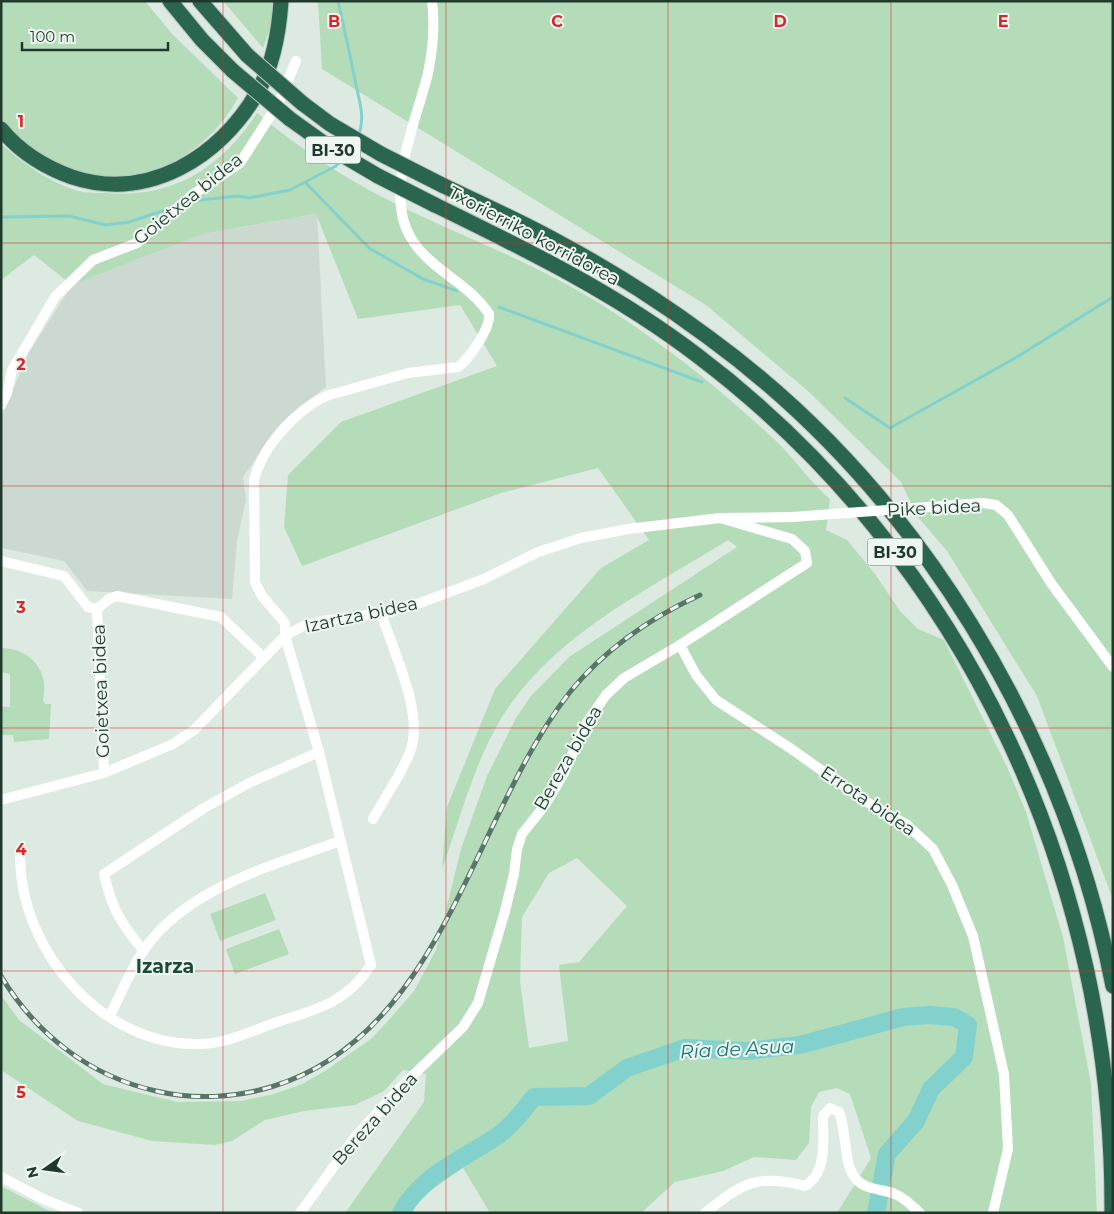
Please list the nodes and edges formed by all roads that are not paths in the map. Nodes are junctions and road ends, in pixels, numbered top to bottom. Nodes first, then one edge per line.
1 (170, 1) edge
2 (200, 1) edge
3 (281, 1) edge
4 (432, 1) edge
5 (296, 61) dead end
6 (1, 129) edge
7 (1, 405) edge
8 (792, 517) joint
9 (720, 518) junction
10 (1, 562) edge
11 (97, 609) junction
12 (381, 613) junction
13 (285, 636) junction
14 (680, 645) junction
15 (264, 658) junction
16 (1113, 667) edge
17 (319, 752) junction
18 (104, 773) junction
19 (1, 800) edge
20 (373, 819) dead end
21 (340, 841) junction
22 (20, 858) dead end
23 (144, 951) junction
24 (1113, 986) edge
25 (110, 1016) junction
26 (1, 1177) edge
27 (78, 1213) edge
28 (300, 1213) edge
29 (705, 1213) edge
30 (920, 1213) edge
31 (994, 1213) edge
32 (1112, 1213) edge

1 - 32 highway, Txorierriko korridorea / BI-30, bridge
2 - 24 highway, Txorierriko korridorea / BI-30, bridge
3 - 6 highway
4 - 13 street
5 - 7 street, Goietxea bidea
8 - 9 street, Izartza bidea
8 - 16 street, Pike bidea, bridge
9 - 12 street, Izartza bidea
9 - 14 street, Bereza bidea
10 - 11 street, Goietxea bidea
11 - 15 street, Goietxea bidea
11 - 18 street, Goietxea bidea
12 - 13 street, Izartza bidea
12 - 20 street
13 - 15 street, Izartza bidea
13 - 17 street
14 - 28 street, Bereza bidea
14 - 31 street, Errota bidea
15 - 18 street, Izartza bidea
17 - 21 street
17 - 23 street
18 - 19 street, Izartza bidea
21 - 23 street
21 - 25 street
22 - 25 street
23 - 25 street
26 - 27 street
29 - 30 street

